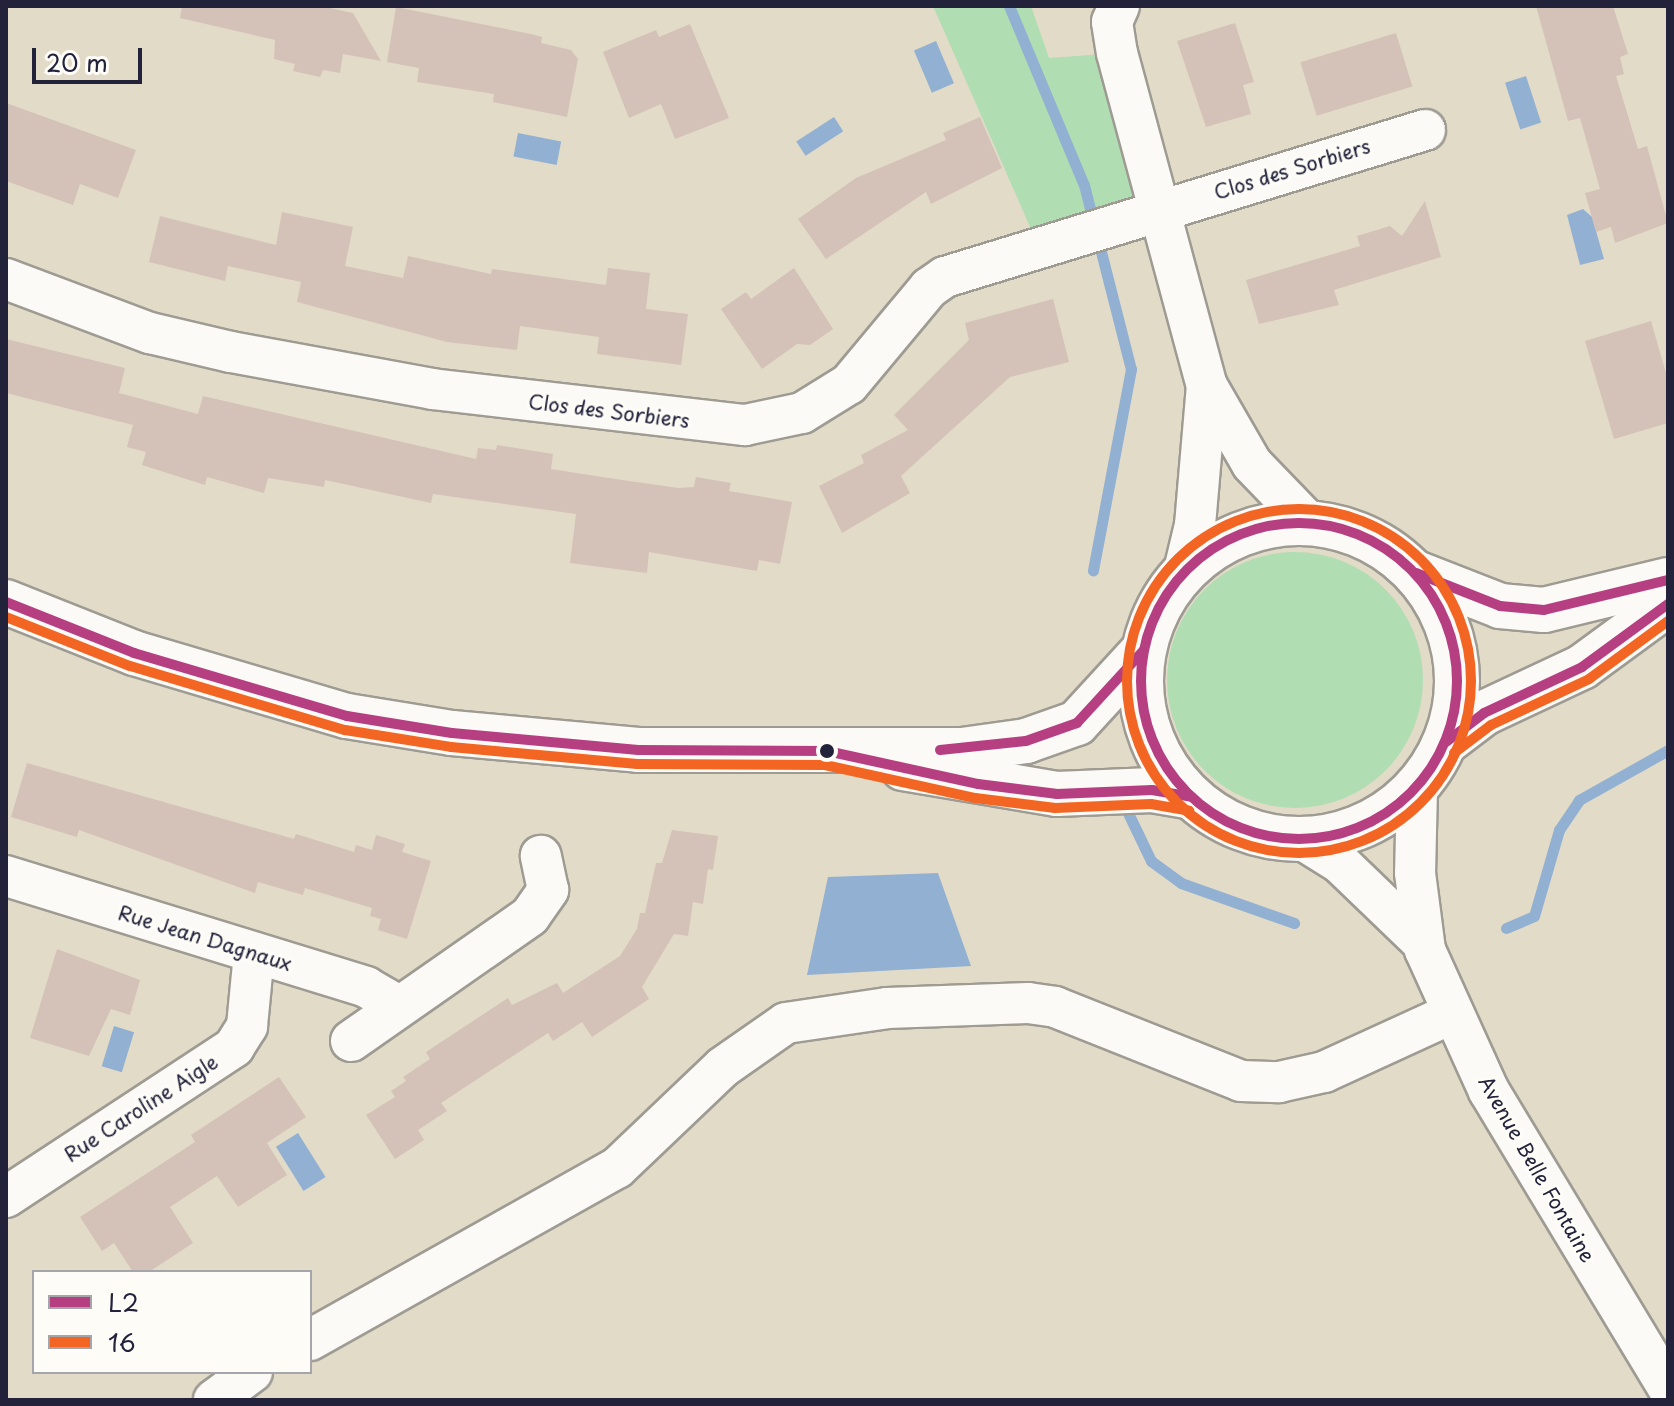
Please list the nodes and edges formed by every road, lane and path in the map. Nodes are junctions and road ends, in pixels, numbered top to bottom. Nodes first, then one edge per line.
1 (1119, 6) edge
2 (1425, 130) dead end
3 (1160, 209) junction
4 (6, 279) edge
5 (1207, 386) junction
6 (1308, 522) junction
7 (1184, 571) junction
8 (1416, 573) junction
9 (1668, 580) edge
10 (6, 602) edge
11 (1668, 604) edge
12 (1144, 650) junction
13 (1446, 742) junction
14 (827, 751) junction
15 (1417, 788) junction
16 (1191, 797) junction
17 (1303, 840) junction
18 (541, 856) dead end
19 (6, 876) edge
20 (1422, 942) junction
21 (254, 953) junction
22 (400, 1007) junction
23 (1453, 1013) junction
24 (351, 1041) dead end
25 (6, 1197) edge
26 (312, 1339) edge
27 (249, 1374) edge
28 (1668, 1388) edge
29 (214, 1400) edge

1 - 3 street
2 - 3 street, Clos des Sorbiers
3 - 4 street, Clos des Sorbiers
3 - 5 street
5 - 6 street
5 - 7 street
6 - 7 main road
6 - 8 main road
7 - 12 main road
8 - 9 main road
8 - 13 main road
10 - 14 main road
11 - 13 main road
12 - 14 main road
12 - 16 main road
13 - 15 main road
14 - 16 main road
15 - 17 main road
15 - 20 street, Avenue Belle Fontaine
16 - 17 main road
17 - 20 street, Avenue Belle Fontaine
18 - 22 street
19 - 21 street, Rue Jean Dagnaux
20 - 23 street, Avenue Belle Fontaine
21 - 22 street, Rue Jean Dagnaux
21 - 25 street, Rue Caroline Aigle
22 - 24 street
23 - 26 street
23 - 28 street, Avenue Belle Fontaine
27 - 29 street

